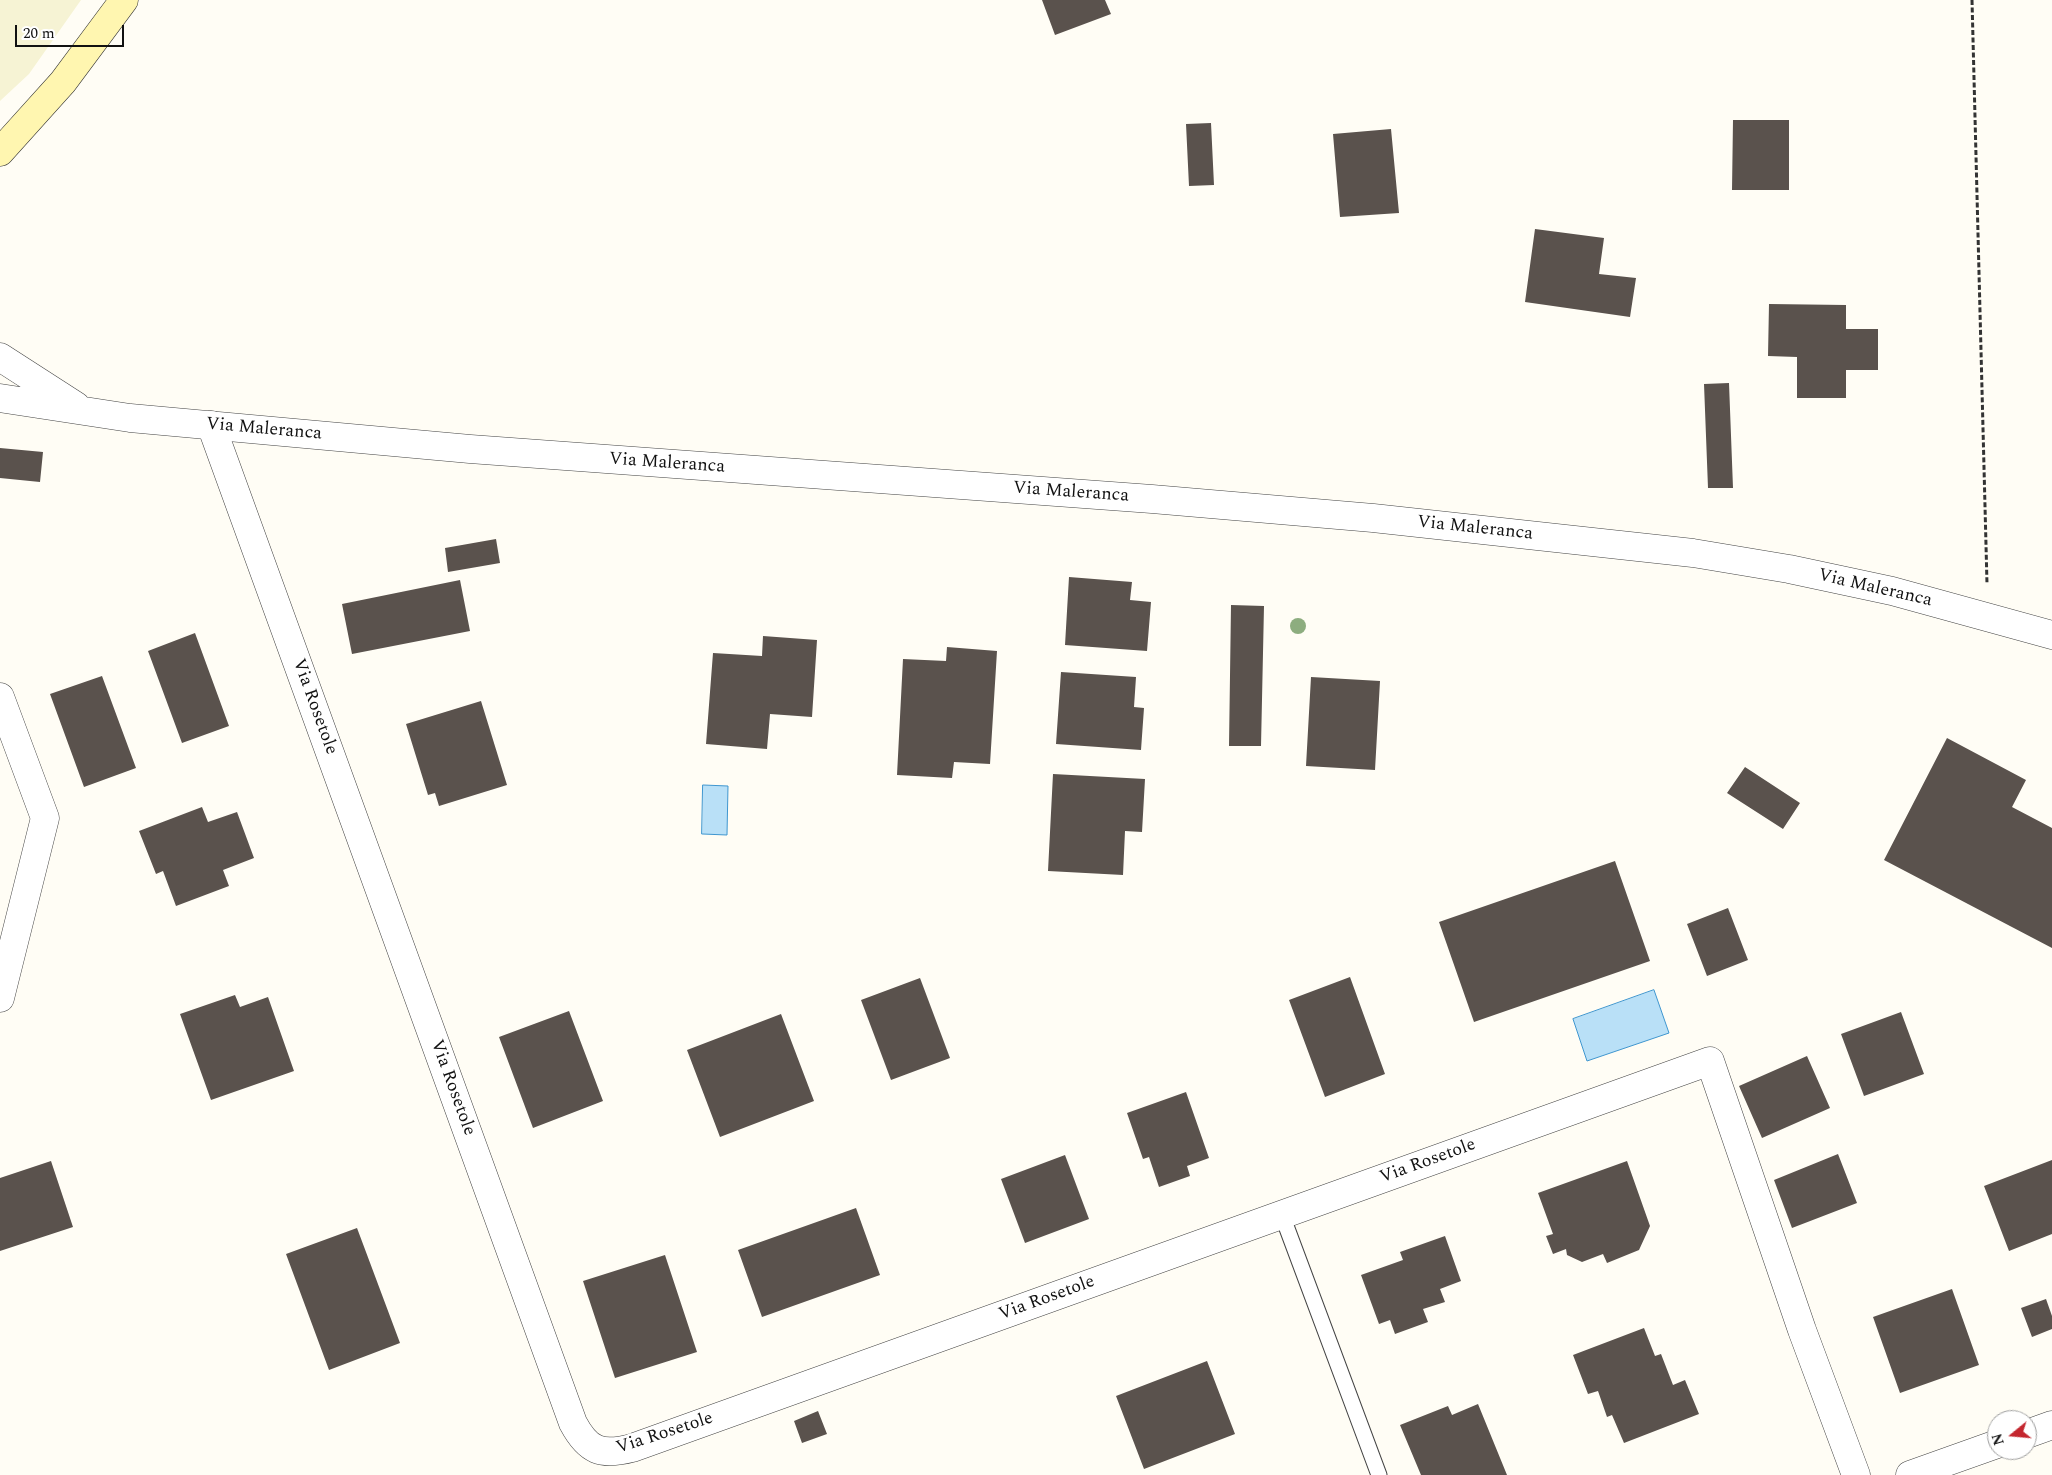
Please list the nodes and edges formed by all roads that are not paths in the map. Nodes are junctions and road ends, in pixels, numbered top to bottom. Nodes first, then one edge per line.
1 (124, 0) edge
2 (0, 152) edge
3 (0, 357) edge
4 (0, 398) edge
5 (82, 410) junction
6 (211, 425) junction
7 (2052, 635) edge
8 (0, 697) edge
9 (0, 998) edge
10 (1282, 1215) junction
11 (2052, 1425) edge
12 (2037, 1430) edge
13 (1987, 1448) edge
14 (1379, 1475) edge
15 (1856, 1475) edge
16 (1910, 1475) edge

1 - 2 main road
3 - 5 street
4 - 5 street, Via Maleranca
5 - 6 street, Via Maleranca
6 - 7 street, Via Maleranca
6 - 10 street, Via Rosetole
8 - 9 street
10 - 14 lane
10 - 15 street, Via Rosetole
11 - 12 street
13 - 16 street

